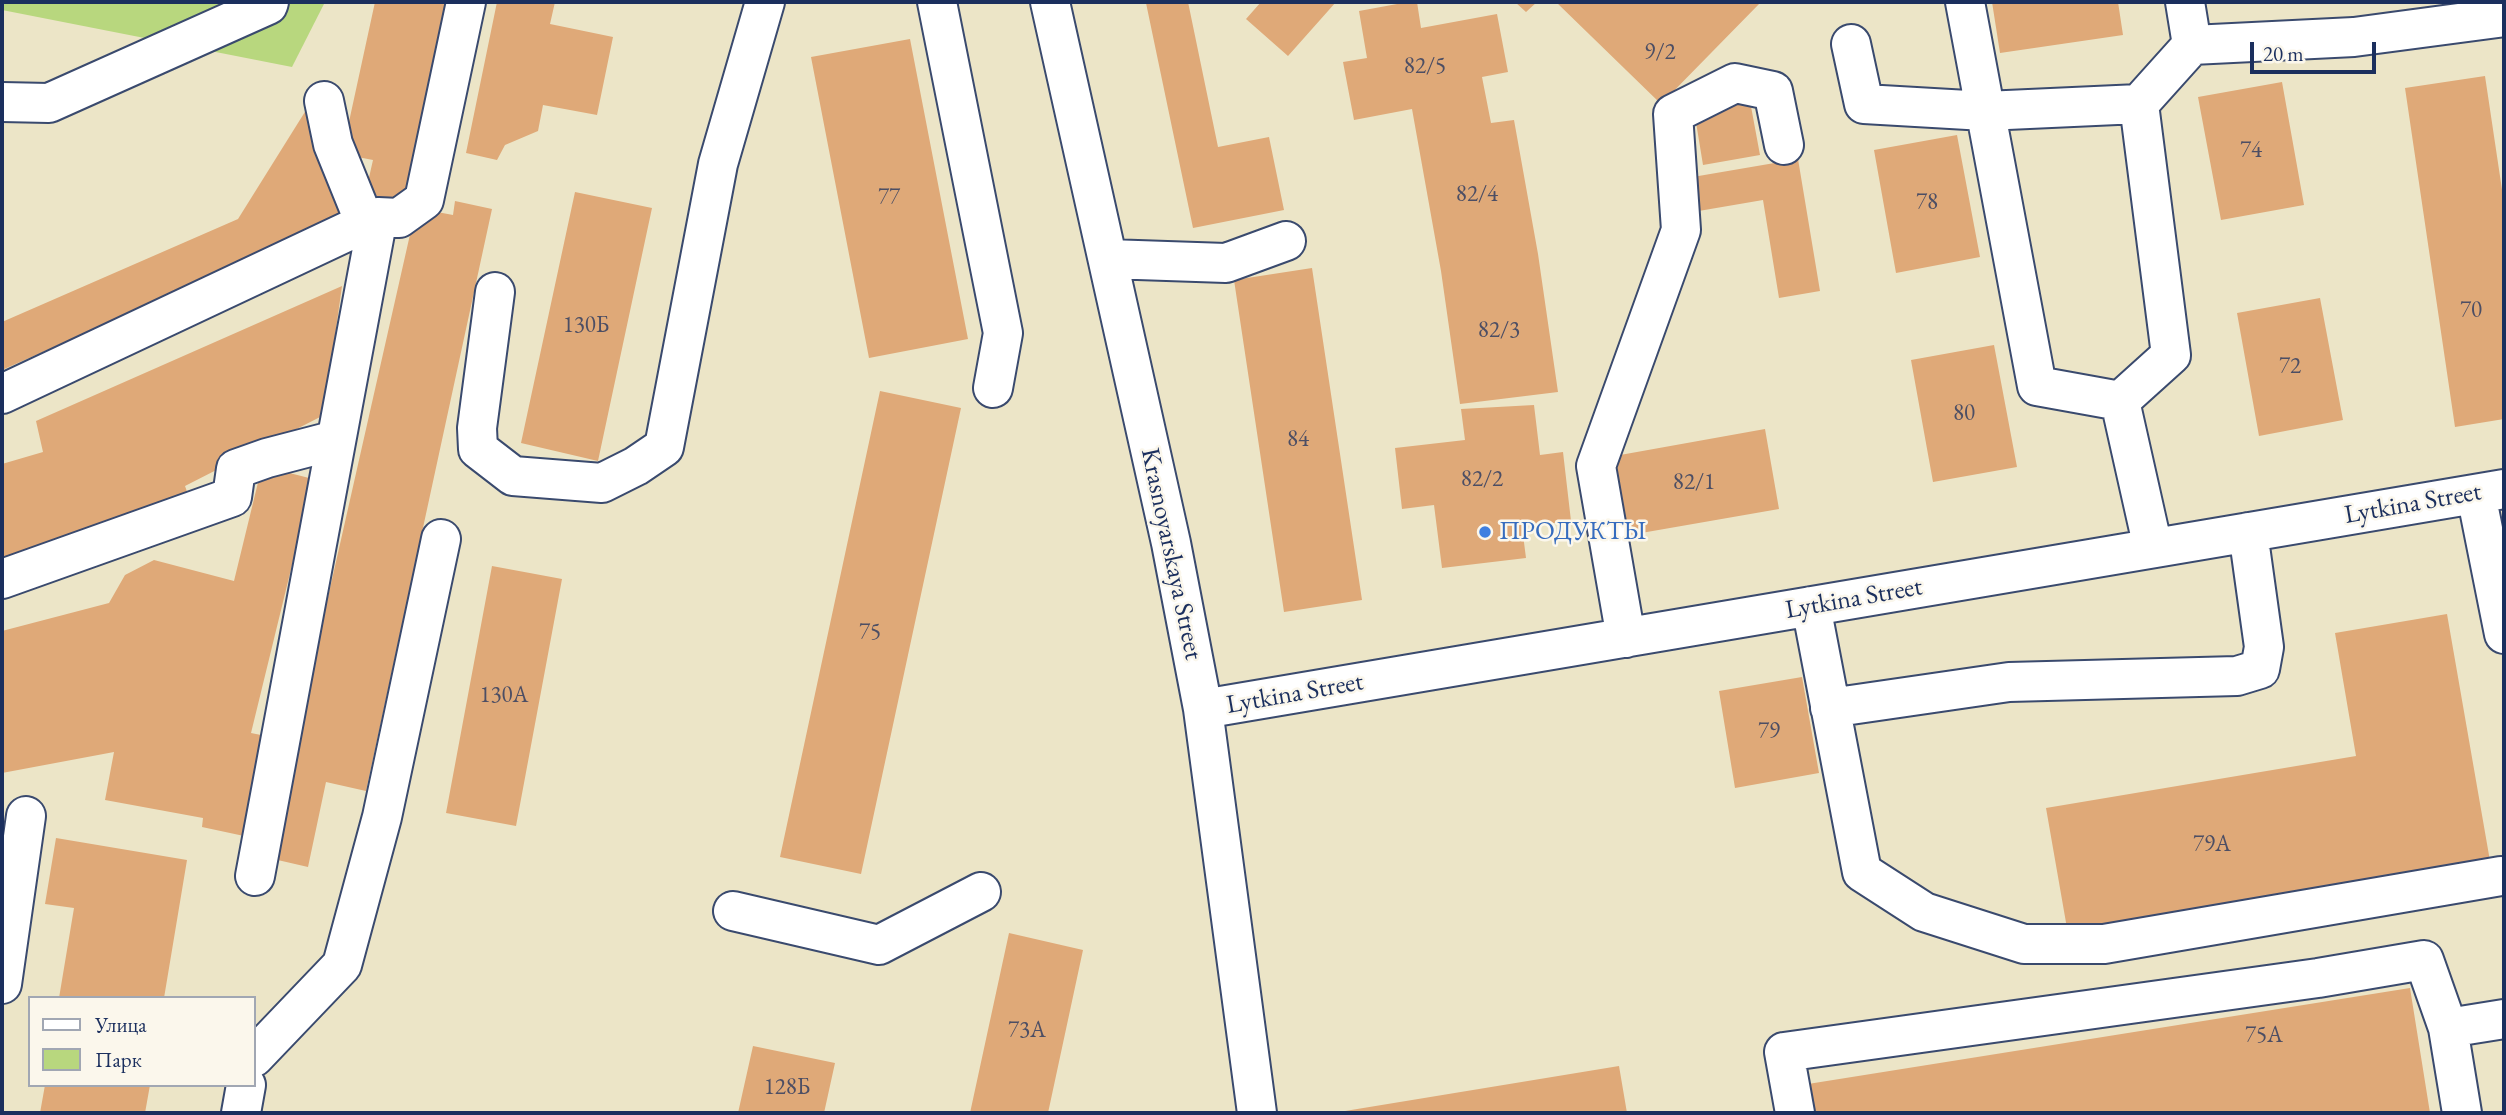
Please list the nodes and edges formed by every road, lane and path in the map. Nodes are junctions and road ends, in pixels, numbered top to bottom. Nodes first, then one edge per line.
1 (269, 2) edge
2 (466, 2) edge
3 (765, 2) edge
4 (937, 2) edge
5 (1050, 2) edge
6 (1965, 2) edge
7 (2185, 2) edge
8 (2504, 17) edge
9 (1851, 44) dead end
10 (2192, 44) junction
11 (2, 102) edge
12 (324, 102) dead end
13 (2139, 104) junction
14 (1985, 111) junction
15 (1784, 145) dead end
16 (372, 220) junction
17 (1286, 241) dead end
18 (1108, 260) junction
19 (495, 292) dead end
20 (993, 388) dead end
21 (2, 394) edge
22 (2120, 401) junction
23 (336, 440) junction
24 (2490, 491) edge
25 (2248, 532) junction
26 (441, 540) dead end
27 (2153, 548) junction
28 (2, 579) edge
29 (1811, 606) junction
30 (2504, 634) edge
31 (1626, 638) junction
32 (1830, 708) junction
33 (1203, 709) junction
34 (26, 816) dead end
35 (255, 876) dead end
36 (2501, 876) dead end
37 (981, 892) dead end
38 (733, 911) dead end
39 (2, 985) edge
40 (2504, 1019) edge
41 (2448, 1028) junction
42 (256, 1055) edge
43 (246, 1087) edge
44 (241, 1113) edge
45 (1257, 1113) edge
46 (1795, 1113) edge
47 (2462, 1113) edge

1 - 11 street
2 - 16 street
3 - 19 street
4 - 20 street
5 - 18 street, Krasnoyarskaya Street
6 - 14 street
7 - 10 street
8 - 10 street
9 - 14 street
10 - 13 street
12 - 16 street
13 - 14 street
13 - 22 street
14 - 22 street
15 - 31 street
16 - 21 street
16 - 23 street
17 - 18 street
18 - 33 street, Krasnoyarskaya Street
22 - 27 street
23 - 28 street
23 - 35 street
24 - 25 street, Lytkina Street
24 - 30 street
25 - 27 street, Lytkina Street
25 - 32 street
26 - 42 street
27 - 29 street, Lytkina Street
29 - 31 street, Lytkina Street
29 - 32 street
31 - 33 street, Lytkina Street
32 - 36 street
33 - 45 street, Krasnoyarskaya Street
34 - 39 street
37 - 38 street
40 - 41 street
41 - 46 street
41 - 47 street
43 - 44 street

